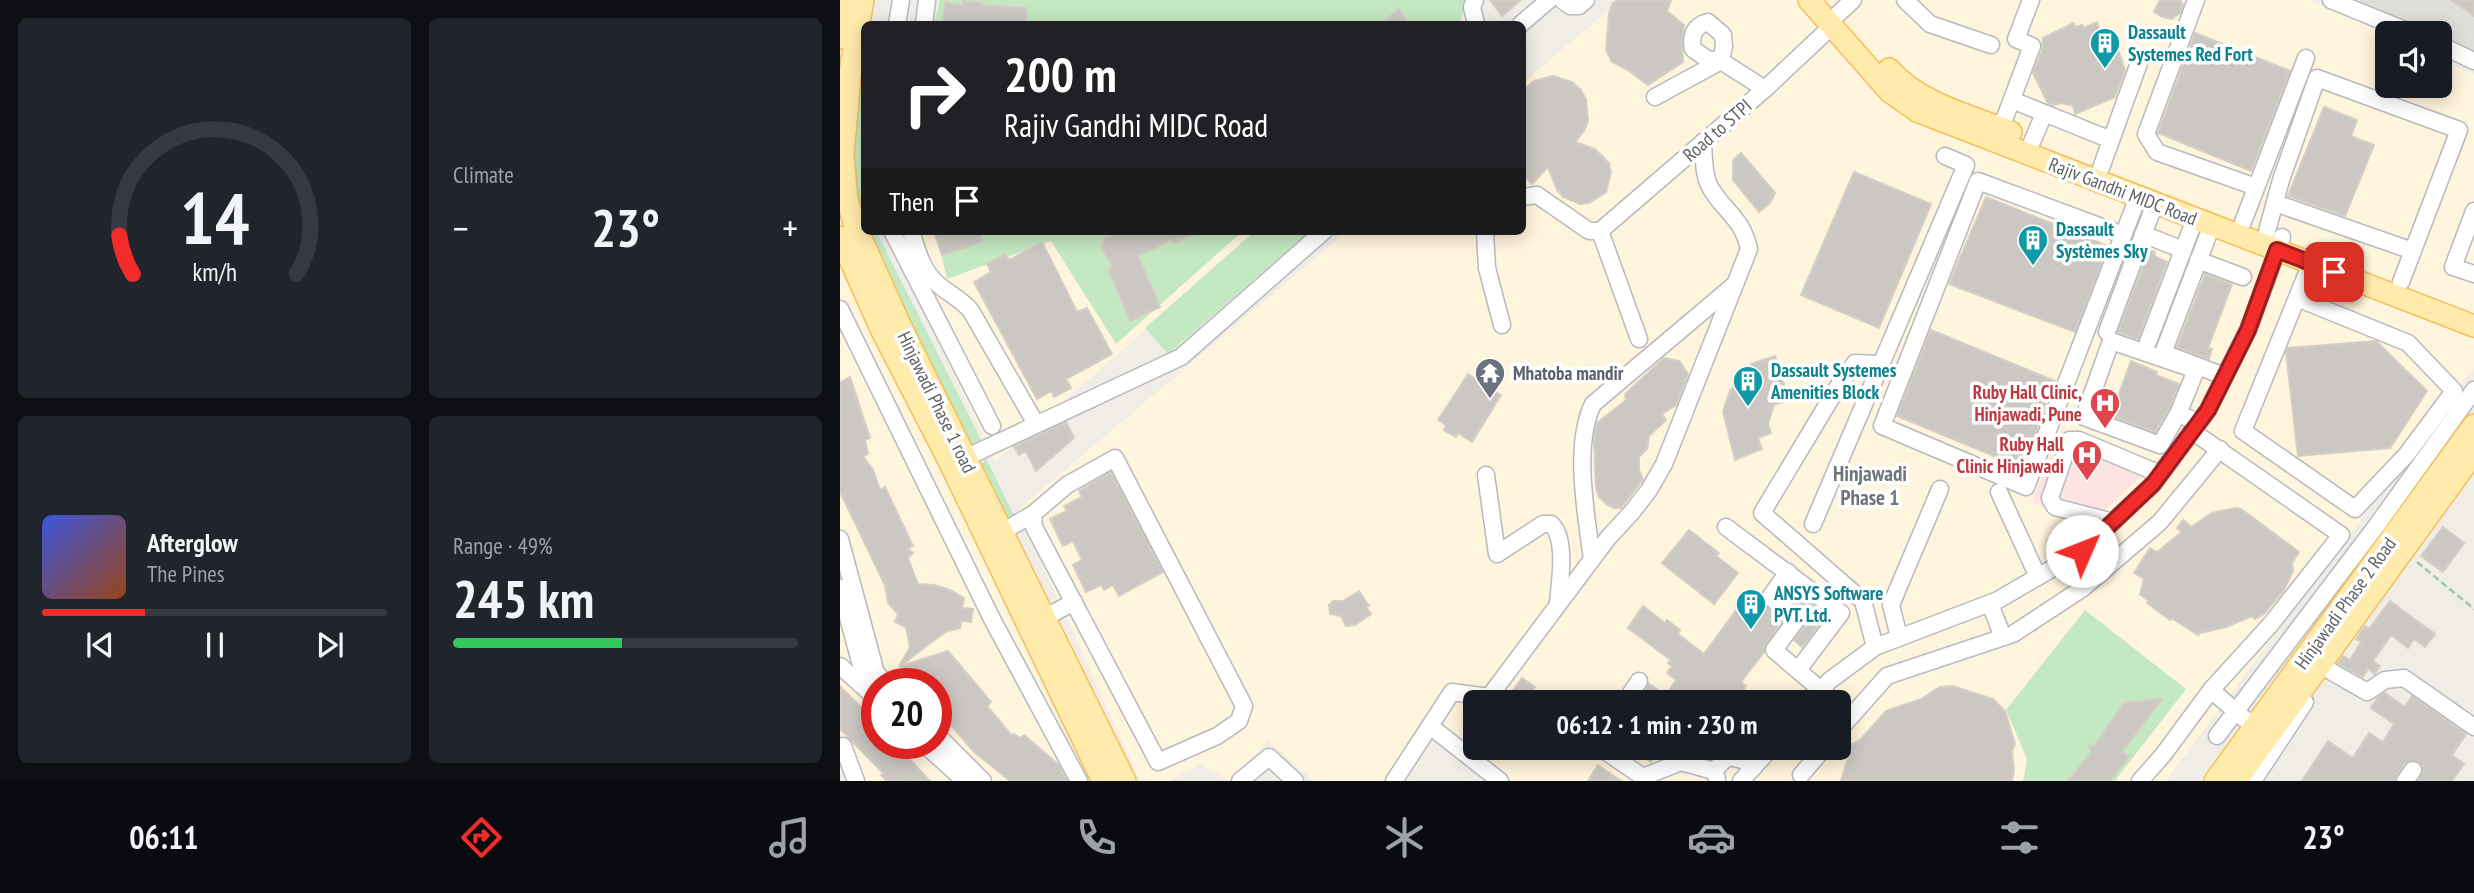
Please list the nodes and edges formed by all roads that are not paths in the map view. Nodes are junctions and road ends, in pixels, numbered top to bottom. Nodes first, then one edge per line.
1 (847, 0) edge
2 (863, 0) edge
3 (901, 0) edge
4 (927, 0) edge
5 (1475, 0) edge
6 (1549, 0) edge
7 (1562, 0) edge
8 (1586, 0) edge
9 (1808, 0) edge
10 (1905, 0) edge
11 (2031, 0) edge
12 (2196, 0) edge
13 (2331, 0) edge
14 (1838, 12) edge
15 (898, 21) edge
16 (924, 21) edge
17 (1475, 21) edge
18 (1524, 21) edge
19 (2383, 21) edge
20 (840, 38) edge
21 (1991, 45) dead end
22 (2452, 51) edge
23 (2306, 58) dead end
24 (2474, 61) edge
25 (2139, 63) dead end
26 (846, 64) edge
27 (1765, 89) junction
28 (1655, 97) dead end
29 (2012, 100) junction
30 (2044, 114) junction
31 (2001, 128) junction
32 (2111, 140) junction
33 (1703, 142) junction
34 (2032, 142) junction
35 (1945, 156) dead end
36 (2101, 168) junction
37 (2256, 187) junction
38 (1526, 196) edge
39 (843, 200) edge
40 (2146, 200) junction
41 (2275, 202) junction
42 (2474, 211) edge
43 (2204, 222) junction
44 (2243, 222) junction
45 (1600, 231) junction
46 (2143, 234) junction
47 (894, 235) edge
48 (912, 235) edge
49 (1319, 235) edge
50 (1485, 235) edge
51 (2123, 235) junction
52 (840, 237) edge
53 (2275, 239) junction
54 (2183, 250) junction
55 (2413, 251) junction
56 (2198, 260) junction
57 (2311, 263) junction
58 (2474, 274) edge
59 (2243, 277) dead end
60 (2401, 282) junction
61 (1736, 283) junction
62 (2297, 298) junction
63 (840, 309) edge
64 (2474, 310) edge
65 (1502, 325) dead end
66 (2474, 326) edge
67 (2107, 332) dead end
68 (1639, 339) dead end
69 (2148, 342) dead end
70 (1882, 364) junction
71 (2224, 376) junction
72 (2474, 390) edge
73 (2178, 414) junction
74 (1036, 424) junction
75 (2474, 425) edge
76 (992, 426) dead end
77 (2195, 427) junction
78 (2220, 449) junction
79 (2474, 453) edge
80 (965, 458) junction
81 (2160, 474) junction
82 (1486, 475) dead end
83 (1940, 489) dead end
84 (1999, 492) dead end
85 (2355, 509) junction
86 (1033, 514) junction
87 (2113, 522) junction
88 (1813, 524) dead end
89 (1726, 527) dead end
90 (1002, 533) junction
91 (840, 540) edge
92 (2393, 543) junction
93 (1592, 559) junction
94 (1788, 572) junction
95 (2038, 577) junction
96 (840, 588) edge
97 (1074, 602) junction
98 (1018, 603) junction
99 (1558, 604) junction
100 (1990, 604) junction
101 (1044, 618) junction
102 (992, 619) junction
103 (1899, 637) junction
104 (2003, 637) junction
105 (1875, 647) junction
106 (840, 666) edge
107 (864, 668) edge
108 (875, 668) edge
109 (2327, 669) junction
110 (1798, 670) junction
111 (1639, 681) dead end
112 (861, 685) edge
113 (1633, 690) edge
114 (1813, 690) edge
115 (1822, 690) edge
116 (2211, 690) junction
117 (2236, 712) junction
118 (1851, 716) edge
119 (1430, 726) junction
120 (2255, 727) junction
121 (2474, 727) edge
122 (2217, 736) dead end
123 (843, 746) dead end
124 (952, 750) edge
125 (941, 759) edge
126 (1619, 760) edge
127 (1760, 760) edge
128 (1815, 760) edge
129 (1753, 768) junction
130 (1716, 776) edge
131 (1800, 779) edge
132 (856, 781) edge
133 (965, 781) edge
134 (983, 781) edge
135 (1079, 781) edge
136 (1103, 781) edge
137 (1125, 781) edge
138 (1240, 781) edge
139 (1296, 781) edge
140 (1394, 781) edge
141 (1500, 781) edge
142 (1741, 781) edge
143 (2140, 781) edge
144 (2215, 781) edge
145 (2236, 781) edge
146 (2253, 781) edge

1 - 20 main road
2 - 26 main road, Hinjawadi Phase 1 road
3 - 15 street
4 - 16 street
5 - 17 street
6 - 18 street
7 - 8 street
9 - 14 main road, Rajiv Gandhi MIDC Road
10 - 21 street
11 - 29 street
12 - 37 street
13 - 19 street
14 - 27 street, Road to STPI
14 - 31 main road, Rajiv Gandhi MIDC Road
14 - 40 main road, Rajiv Gandhi MIDC Road
22 - 24 street
23 - 37 street
25 - 32 street
26 - 39 main road, Hinjawadi Phase 1 road
27 - 28 street
27 - 33 street, Road to STPI
29 - 30 street
29 - 31 street
30 - 32 street
30 - 34 street
31 - 34 main road, Rajiv Gandhi MIDC Road
32 - 36 street
33 - 45 street, Road to STPI
33 - 61 street
34 - 36 main road, Rajiv Gandhi MIDC Road
35 - 70 street
36 - 44 main road, Rajiv Gandhi MIDC Road
37 - 44 street
38 - 45 street
39 - 80 main road, Hinjawadi Phase 1 road
40 - 43 main road, Rajiv Gandhi MIDC Road
40 - 46 street
40 - 51 street
41 - 53 street
41 - 55 street
41 - 55 street
42 - 58 street
43 - 53 main road, Rajiv Gandhi MIDC Road
43 - 54 street
43 - 56 street
44 - 53 main road, Rajiv Gandhi MIDC Road
45 - 68 street
46 - 54 street
46 - 67 street
47 - 76 street
48 - 74 street
49 - 74 street
50 - 65 street
51 - 51 street
52 - 98 main road, Hinjawadi Phase 1 road
53 - 57 main road, Rajiv Gandhi MIDC Road
53 - 60 main road, Rajiv Gandhi MIDC Road
53 - 71 street
54 - 69 street
55 - 60 street
56 - 59 street
56 - 71 street
57 - 62 street
57 - 66 main road, Rajiv Gandhi MIDC Road
60 - 64 main road, Rajiv Gandhi MIDC Road
61 - 93 street
61 - 93 street
62 - 85 street
62 - 85 street
63 - 102 street
70 - 88 street
70 - 105 street
71 - 77 street
72 - 92 street
73 - 73 street
73 - 77 street
74 - 80 street
75 - 92 main road, Hinjawadi Phase 2 Road
77 - 78 street
77 - 81 street
78 - 104 street
78 - 116 street
79 - 92 main road, Hinjawadi Phase 2 Road
80 - 90 main road, Hinjawadi Phase 1 road
81 - 87 street
81 - 87 street
82 - 99 street
83 - 103 street
84 - 95 street
85 - 92 street
86 - 90 street
86 - 97 street
86 - 97 street
87 - 95 street
89 - 94 street
90 - 101 main road, Hinjawadi Phase 1 road
91 - 108 street
92 - 109 street
92 - 117 street
92 - 120 main road, Hinjawadi Phase 2 Road
92 - 145 main road, Hinjawadi Phase 2 Road
93 - 99 street
94 - 110 street
94 - 110 street
95 - 100 street
96 - 107 street
97 - 101 street
98 - 102 street
98 - 136 main road, Hinjawadi Phase 1 road
99 - 119 street
100 - 103 street
100 - 104 street
101 - 137 main road, Hinjawadi Phase 1 road
102 - 135 street
103 - 105 street
104 - 118 street
105 - 115 street
106 - 112 street
109 - 121 street
109 - 146 street
110 - 114 street
111 - 113 street
116 - 117 street
116 - 143 street
117 - 120 street
117 - 122 street
119 - 140 street
119 - 141 street
120 - 144 main road, Hinjawadi Phase 2 Road
123 - 132 street
124 - 134 street
125 - 133 street
126 - 130 street
127 - 129 street
128 - 131 street
129 - 130 street
129 - 142 street
138 - 139 street

